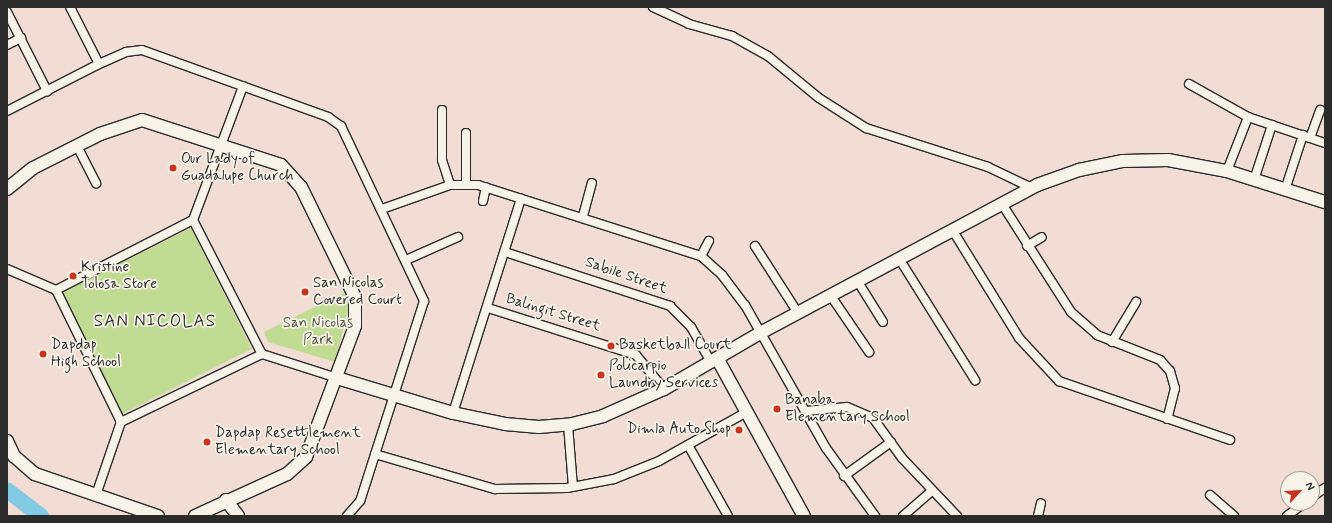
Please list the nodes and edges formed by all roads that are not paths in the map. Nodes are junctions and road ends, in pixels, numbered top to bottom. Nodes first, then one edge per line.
1 (70, 7) edge
2 (653, 7) edge
3 (7, 12) edge
4 (21, 38) junction
5 (7, 45) edge
6 (99, 64) junction
7 (1189, 84) dead end
8 (243, 86) junction
9 (47, 91) junction
10 (442, 110) dead end
11 (1320, 110) dead end
12 (7, 111) edge
13 (1248, 117) junction
14 (1272, 125) junction
15 (466, 133) dead end
16 (1306, 136) junction
17 (1325, 143) edge
18 (77, 146) junction
19 (223, 146) junction
20 (1227, 171) junction
21 (1254, 180) junction
22 (96, 183) dead end
23 (592, 183) dead end
24 (466, 184) junction
25 (450, 185) junction
26 (486, 187) junction
27 (1032, 188) junction
28 (7, 189) edge
29 (1285, 190) junction
30 (522, 198) junction
31 (483, 200) dead end
32 (1325, 202) edge
33 (1002, 204) junction
34 (382, 209) junction
35 (583, 216) junction
36 (193, 220) junction
37 (953, 231) junction
38 (458, 237) dead end
39 (1042, 237) dead end
40 (709, 241) dead end
41 (755, 246) dead end
42 (1027, 246) junction
43 (505, 252) junction
44 (701, 256) junction
45 (406, 260) junction
46 (900, 260) junction
47 (7, 270) edge
48 (858, 282) junction
49 (56, 290) junction
50 (831, 296) junction
51 (1136, 302) dead end
52 (488, 308) junction
53 (798, 313) junction
54 (883, 322) dead end
55 (762, 332) junction
56 (1112, 342) junction
57 (869, 352) dead end
58 (262, 354) junction
59 (714, 360) junction
60 (337, 378) junction
61 (975, 380) dead end
62 (664, 389) junction
63 (396, 395) junction
64 (806, 411) junction
65 (453, 413) junction
66 (745, 413) junction
67 (1166, 419) junction
68 (121, 422) junction
69 (568, 424) junction
70 (1230, 440) dead end
71 (7, 441) edge
72 (891, 442) junction
73 (688, 445) junction
74 (375, 454) junction
75 (844, 476) junction
76 (573, 487) junction
77 (932, 491) junction
78 (96, 495) junction
79 (1210, 496) dead end
80 (226, 500) junction
81 (1041, 503) dead end
82 (952, 514) edge
83 (158, 516) edge
84 (195, 516) edge
85 (238, 516) edge
86 (347, 516) edge
87 (728, 516) edge
88 (804, 516) edge
89 (875, 516) edge
90 (903, 516) edge
91 (1038, 516) edge
92 (1234, 516) edge

1 - 6 street
2 - 27 street
3 - 4 street
4 - 5 street
4 - 9 street
6 - 8 street
6 - 9 street
7 - 13 street
8 - 19 street
8 - 34 street
9 - 12 street
10 - 25 street
11 - 16 street
13 - 14 street
13 - 20 street
14 - 16 street
14 - 21 street
15 - 24 street
16 - 17 street
16 - 29 street
18 - 19 street
18 - 22 street
18 - 28 street
19 - 36 street
19 - 60 street
20 - 21 street
20 - 27 street
21 - 29 street
23 - 35 street
24 - 25 street
24 - 26 street
25 - 34 street
26 - 30 street
26 - 31 street
27 - 33 street
29 - 32 street
30 - 35 street
30 - 43 street
33 - 37 street
33 - 42 street
34 - 45 street
35 - 44 street
36 - 49 street
36 - 58 street
37 - 46 street
37 - 67 street
38 - 45 street
39 - 42 street
40 - 44 street
41 - 53 street
42 - 56 street
43 - 52 street
43 - 59 street, Sabile Street
44 - 55 street
45 - 63 street
46 - 48 street
46 - 61 street
47 - 49 street
48 - 50 street
48 - 54 street
49 - 68 street
50 - 53 street
50 - 57 street
51 - 56 street
52 - 62 street, Balingit Street
52 - 65 street
53 - 55 street
55 - 59 street
55 - 64 street
56 - 67 street
58 - 60 street
58 - 68 street
59 - 62 street
59 - 66 street
60 - 63 street
60 - 80 street
62 - 69 street
63 - 65 street
63 - 74 street
64 - 72 street
64 - 75 street
65 - 69 street
66 - 73 street
66 - 88 street
67 - 70 street
68 - 78 street
69 - 76 street
71 - 78 street
72 - 75 street
72 - 77 street
73 - 76 street
73 - 87 street
74 - 76 street
74 - 86 street
75 - 89 street
77 - 82 street
77 - 90 street
78 - 83 street
79 - 92 street
80 - 84 street
80 - 85 street
81 - 91 street

